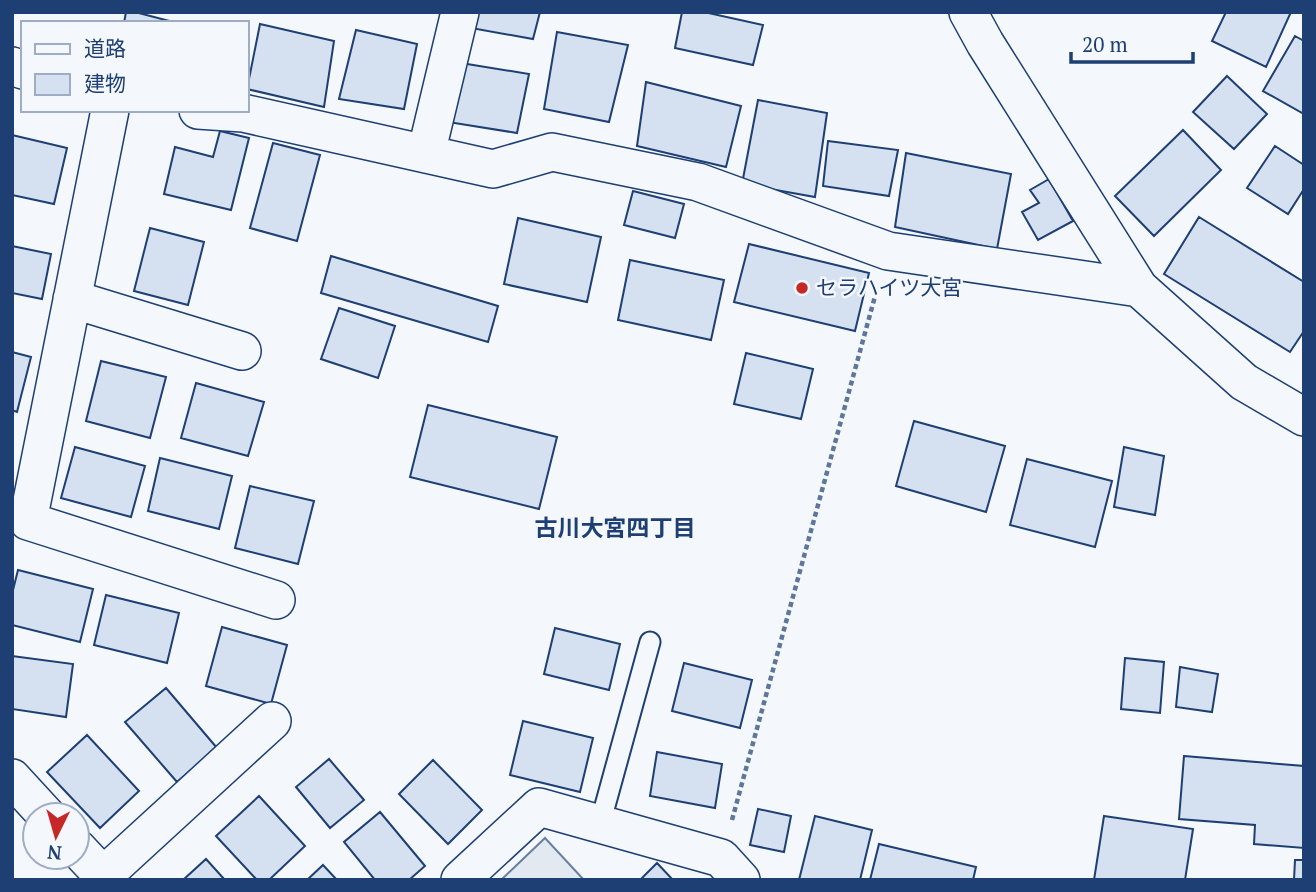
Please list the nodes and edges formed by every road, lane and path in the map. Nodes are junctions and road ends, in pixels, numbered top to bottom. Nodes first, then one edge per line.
1 (460, 12) edge
2 (968, 12) edge
3 (110, 112) edge
4 (228, 112) edge
5 (426, 154) junction
6 (888, 251) junction
7 (1139, 288) junction
8 (72, 299) junction
9 (242, 351) dead end
10 (1304, 417) edge
11 (276, 600) dead end
12 (650, 642) dead end
13 (272, 722) dead end
14 (12, 778) edge
15 (33, 801) edge
16 (600, 824) junction
17 (91, 863) edge
18 (731, 869) edge
19 (105, 878) edge
20 (460, 880) edge

1 - 5 street
2 - 7 street
3 - 8 street
4 - 5 street
5 - 6 street
6 - 7 street
6 - 18 path
7 - 10 street
8 - 9 street
8 - 11 street
12 - 16 lane
13 - 19 street
14 - 15 street
16 - 18 street
16 - 20 street
17 - 19 street

